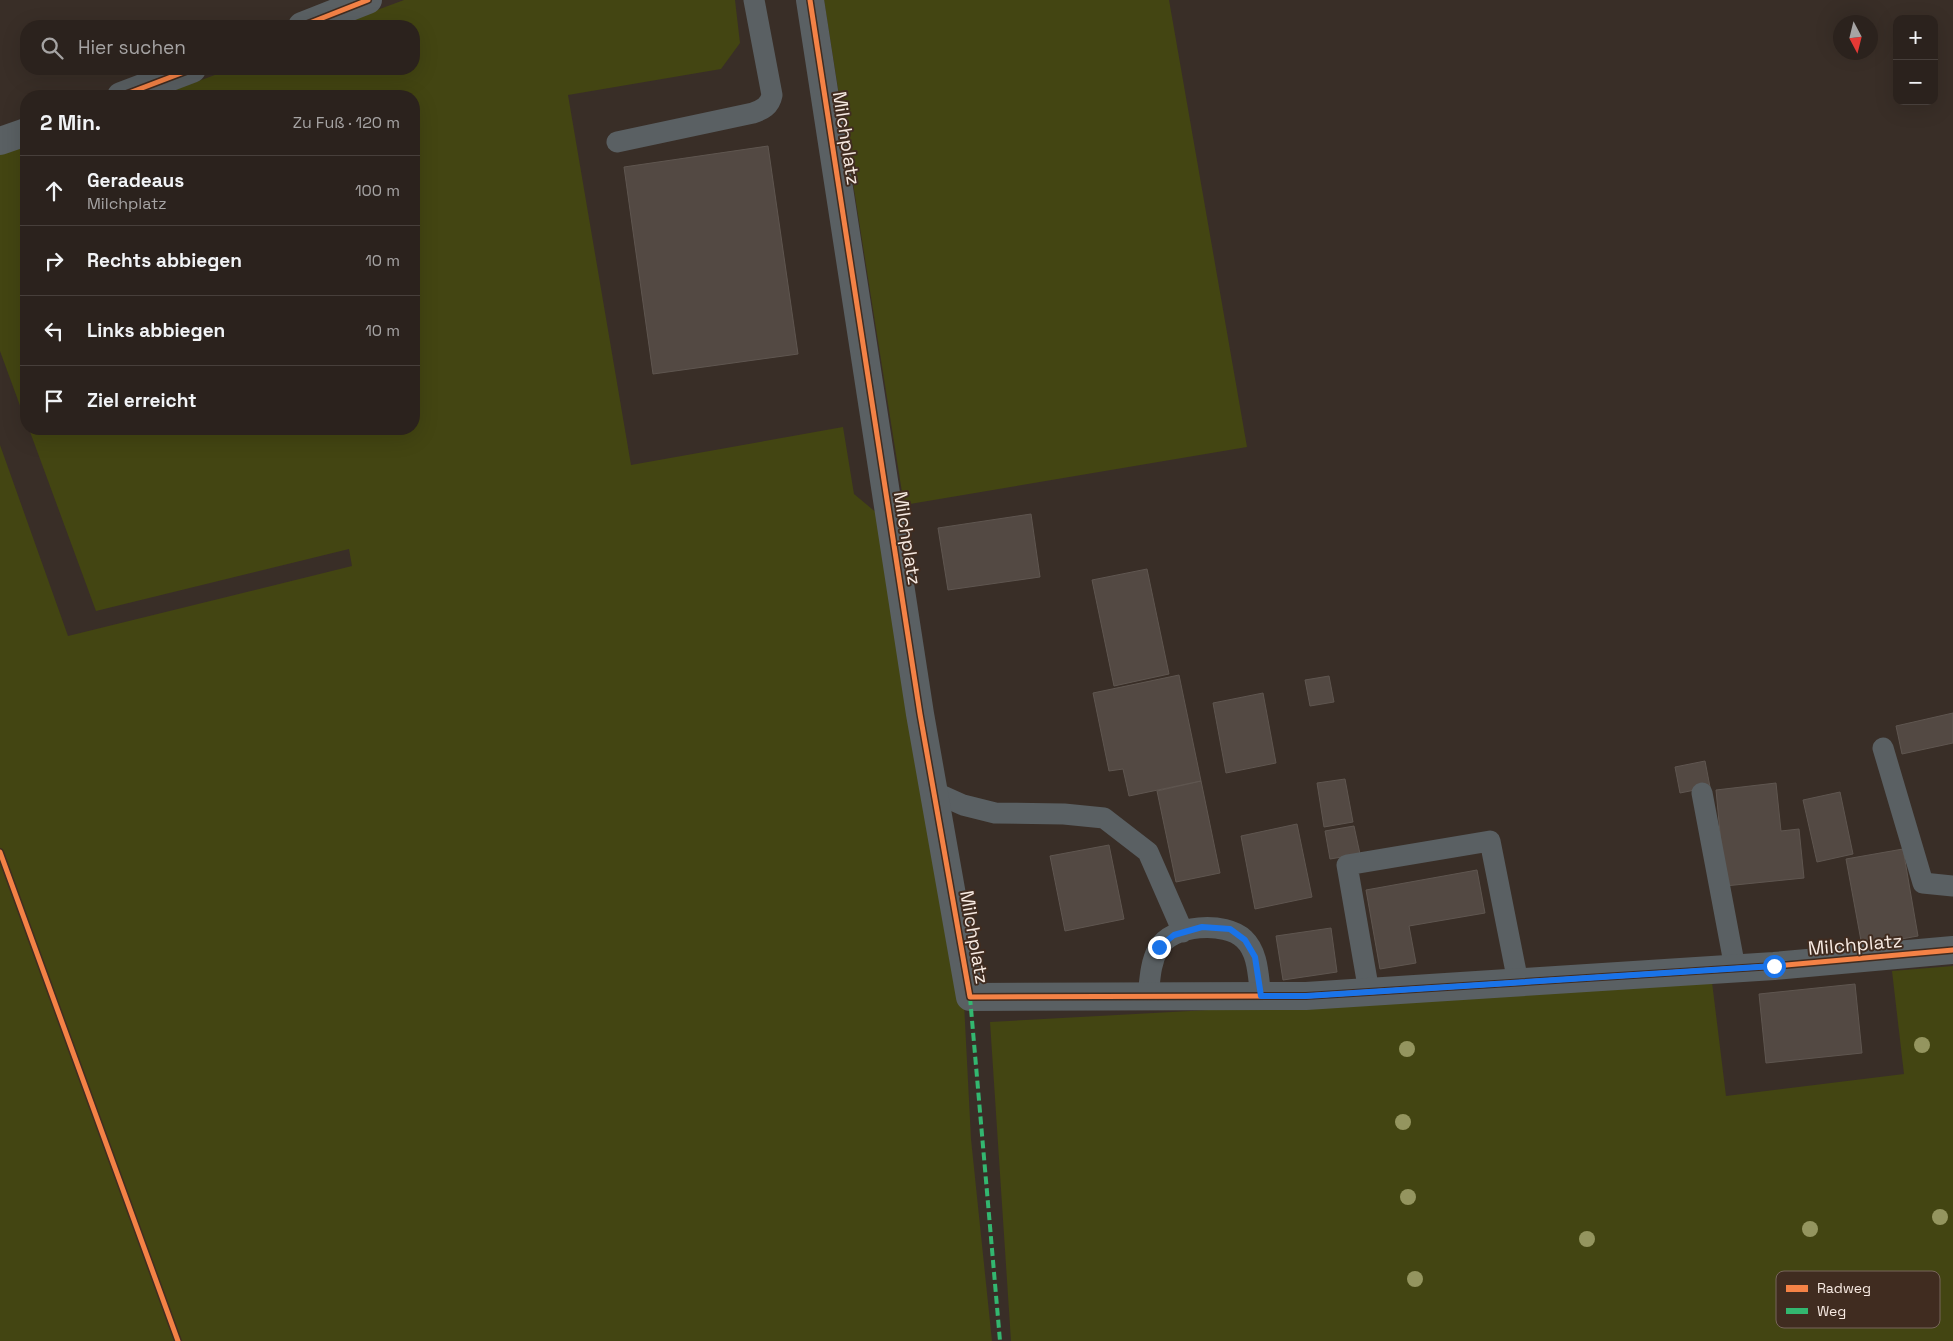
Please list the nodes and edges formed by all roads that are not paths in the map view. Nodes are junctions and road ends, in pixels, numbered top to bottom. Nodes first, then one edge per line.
1 (368, 0) edge
2 (754, 0) edge
3 (810, 0) edge
4 (317, 20) edge
5 (176, 75) edge
6 (137, 90) edge
7 (20, 134) edge
8 (0, 141) edge
9 (617, 142) dead end
10 (1883, 748) dead end
11 (934, 792) junction
12 (1702, 793) dead end
13 (1953, 886) edge
14 (1182, 932) junction
15 (1953, 950) edge
16 (1735, 968) junction
17 (1518, 982) junction
18 (1369, 992) junction
19 (1261, 996) junction
20 (1148, 997) junction

1 - 4 street
2 - 9 lane
3 - 11 street, Milchplatz
5 - 6 street
7 - 8 street
10 - 13 lane
11 - 14 lane
11 - 20 street, Milchplatz
12 - 16 lane
14 - 19 lane
14 - 20 lane
15 - 16 street, Milchplatz
16 - 17 street, Milchplatz
17 - 18 street, Milchplatz
17 - 18 lane
18 - 19 street, Milchplatz
19 - 20 street, Milchplatz

